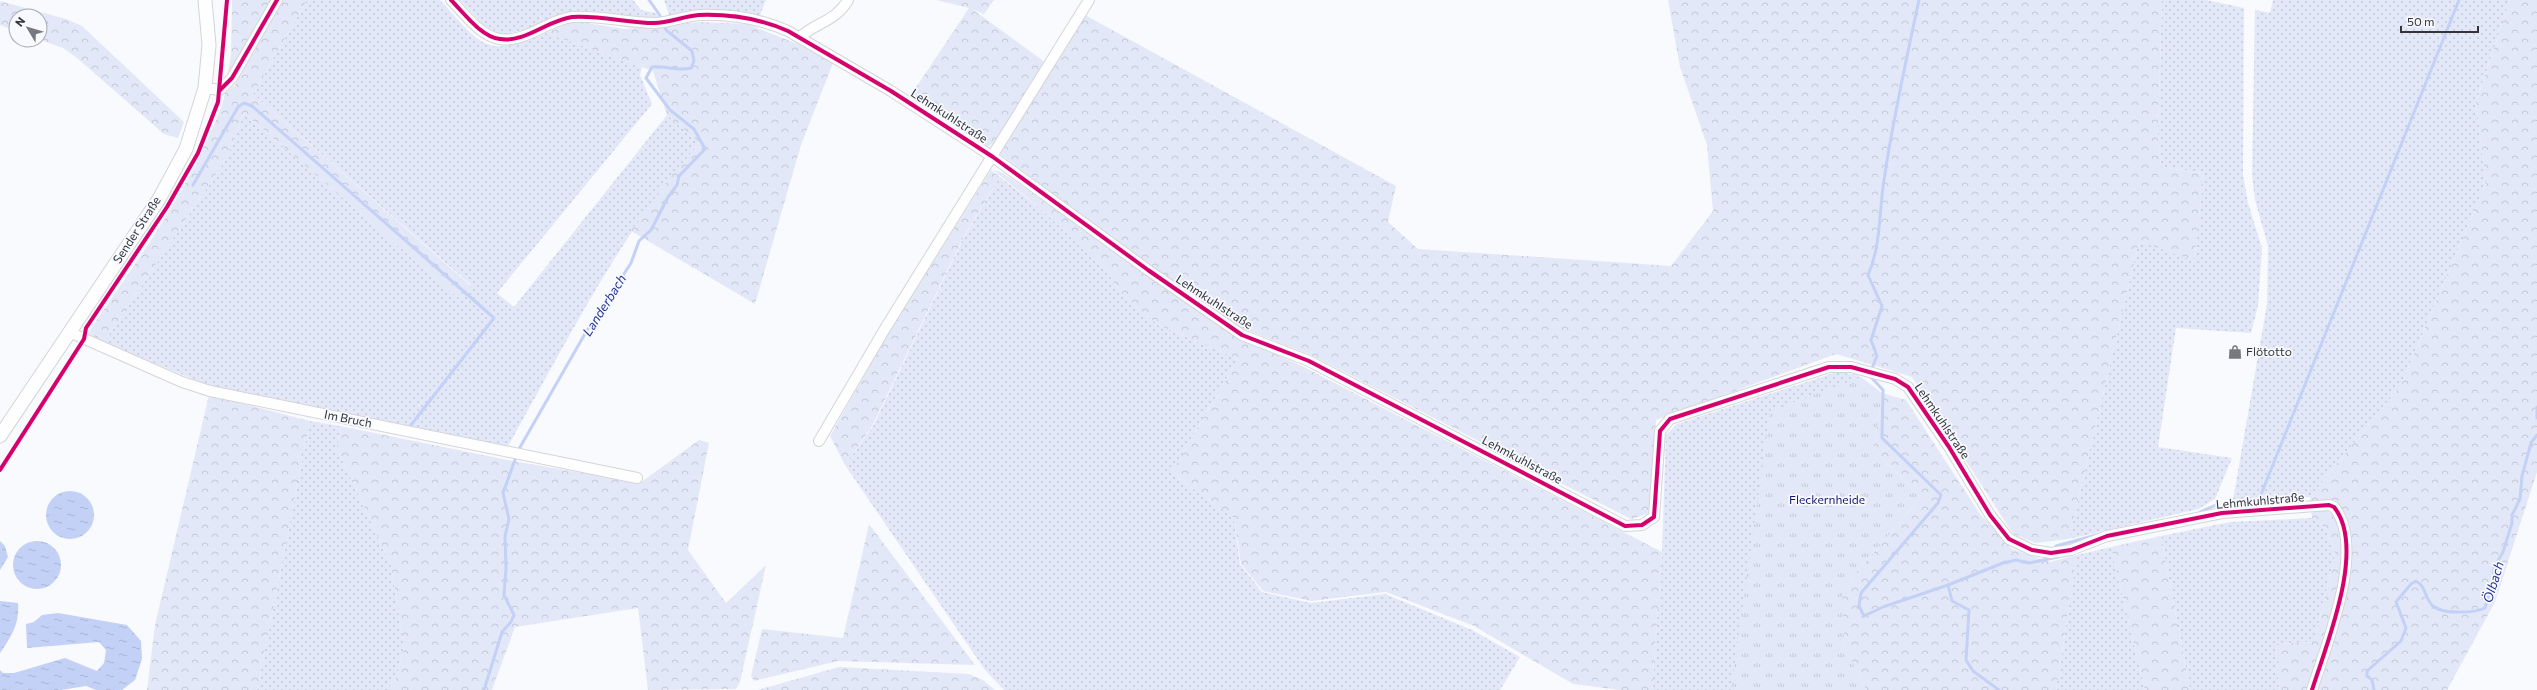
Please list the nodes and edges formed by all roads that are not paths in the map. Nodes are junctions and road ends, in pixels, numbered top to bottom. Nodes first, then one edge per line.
1 (205, 0) edge
2 (277, 0) edge
3 (451, 0) edge
4 (848, 0) edge
5 (1088, 0) edge
6 (800, 37) junction
7 (205, 88) junction
8 (993, 157) junction
9 (69, 332) junction
10 (0, 436) edge
11 (819, 441) dead end
12 (636, 478) dead end
13 (2312, 690) edge

1 - 7 main road, Sender Straße
2 - 7 street
3 - 6 street, Lehmkuhlstraße
4 - 6 street
5 - 8 street, Lehmkuhlstraße
6 - 8 street, Lehmkuhlstraße
7 - 9 main road, Sender Straße
8 - 11 street, Lehmkuhlstraße
8 - 13 street, Lehmkuhlstraße
9 - 10 main road, Sender Straße
9 - 12 street, Im Bruch

